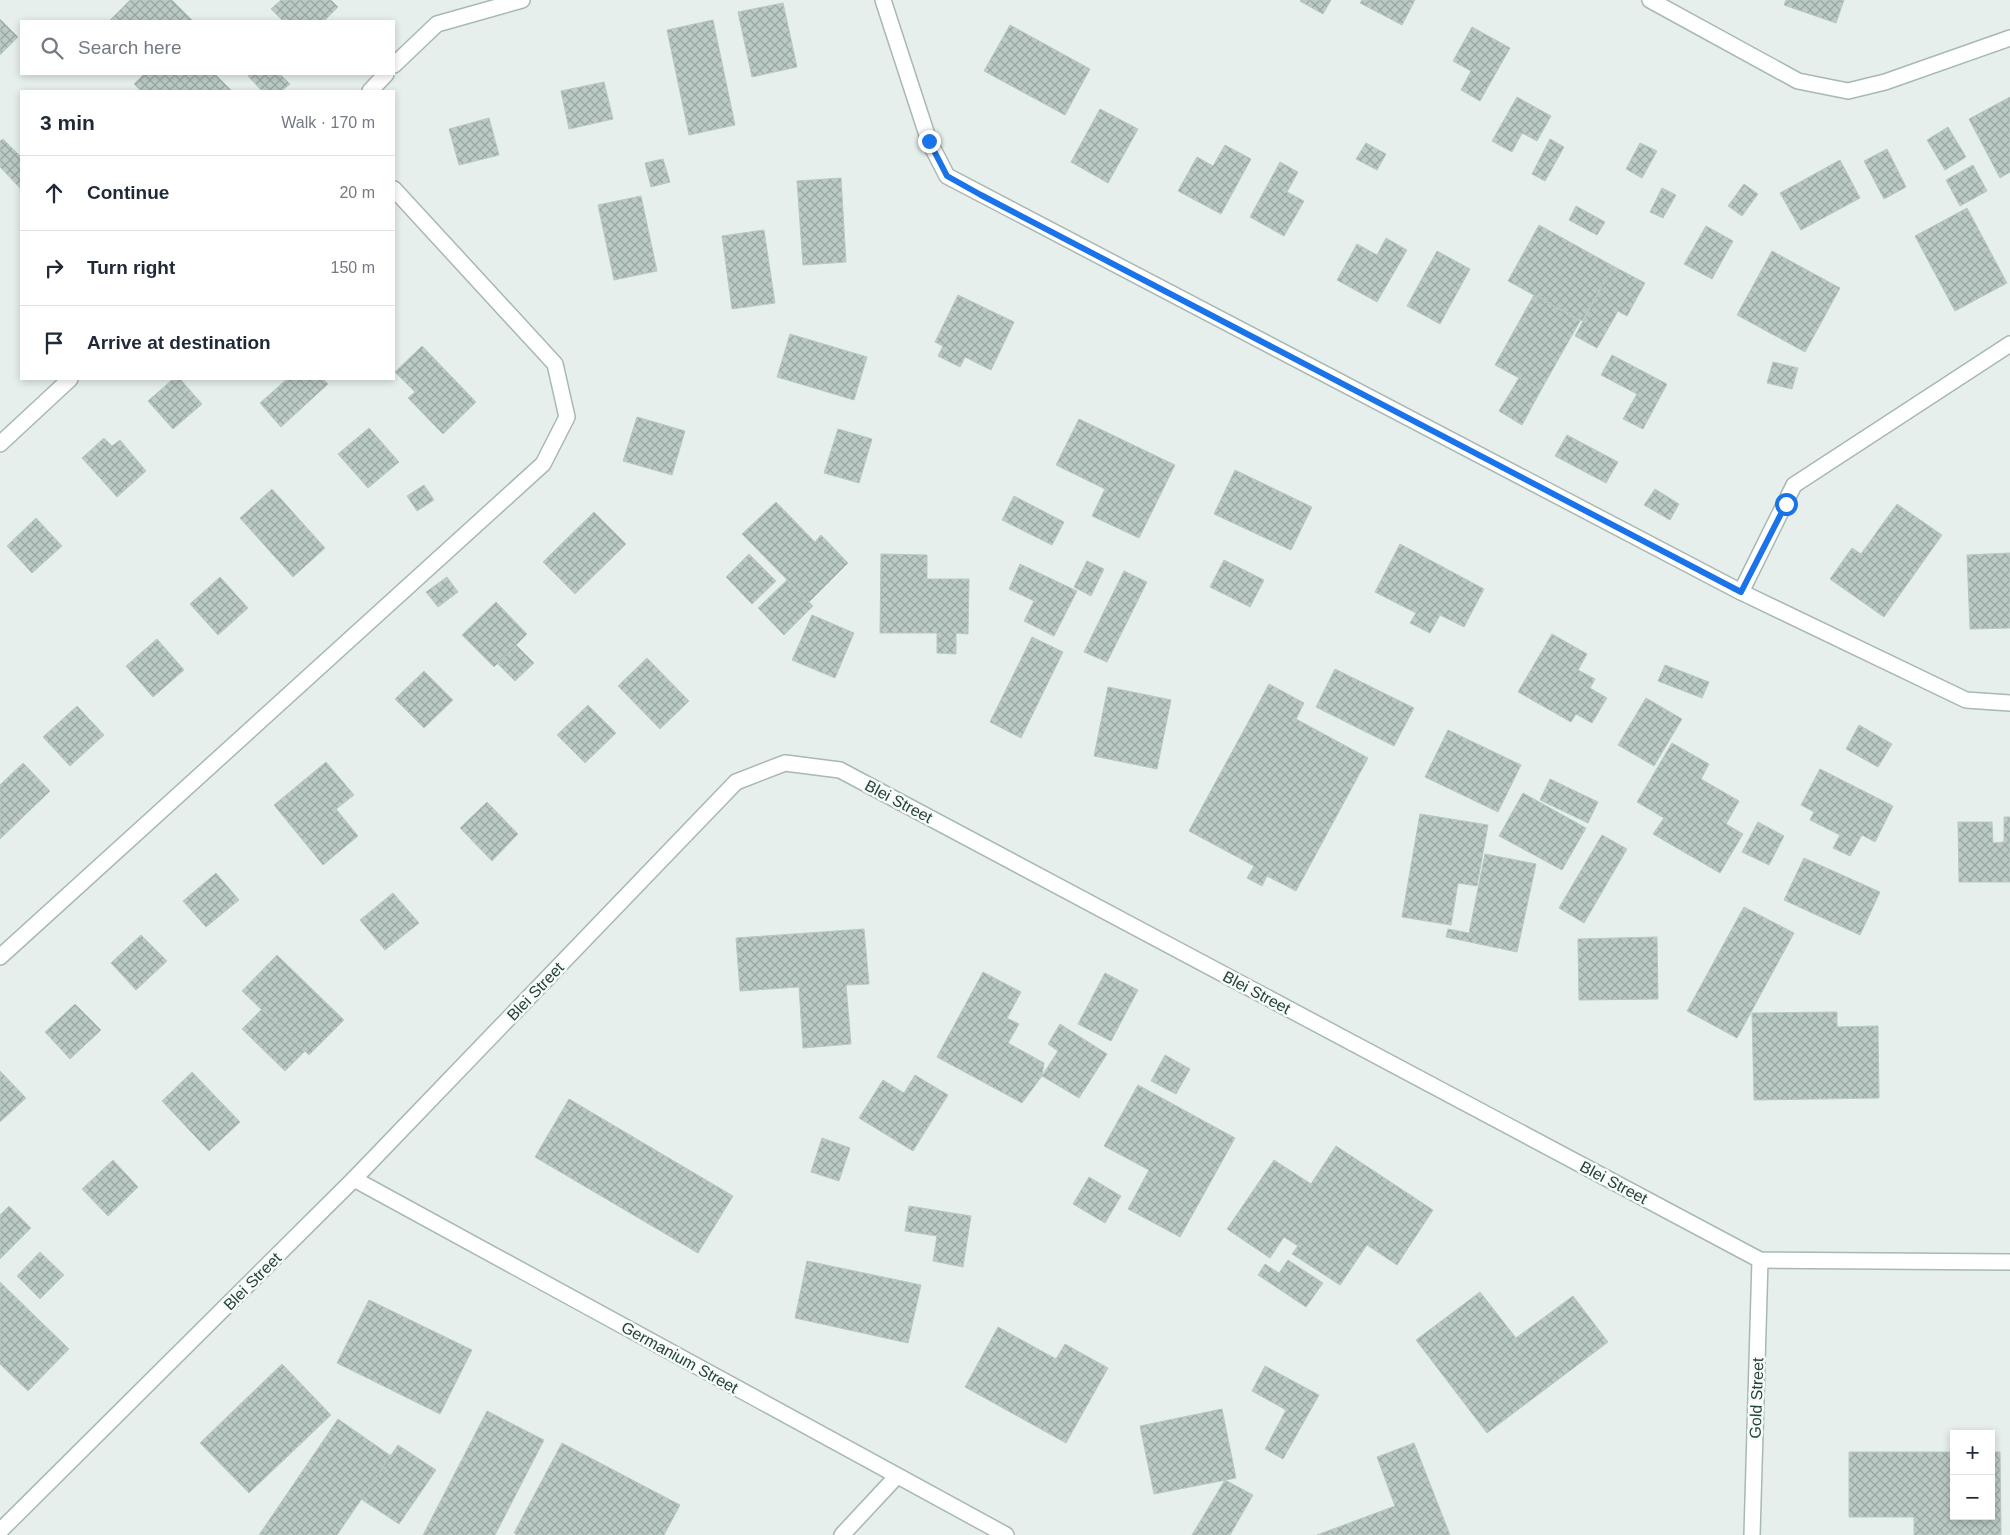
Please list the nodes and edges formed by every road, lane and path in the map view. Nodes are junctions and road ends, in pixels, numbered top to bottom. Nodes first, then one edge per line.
1 (522, 0) edge
2 (883, 0) edge
3 (1650, 0) edge
4 (2010, 38) edge
5 (395, 64) edge
6 (385, 75) edge
7 (371, 90) edge
8 (395, 190) edge
9 (2010, 344) edge
10 (69, 380) edge
11 (0, 444) edge
12 (1741, 592) junction
13 (2010, 703) edge
14 (0, 957) edge
15 (354, 1179) junction
16 (1760, 1260) junction
17 (2010, 1262) edge
18 (897, 1476) junction
19 (0, 1531) edge
20 (842, 1535) edge
21 (1006, 1535) edge
22 (1752, 1535) edge

1 - 5 street
2 - 12 street
3 - 4 street
6 - 7 street
8 - 14 street
9 - 12 street
10 - 11 street
12 - 13 street
15 - 16 street, Blei Street
15 - 18 street, Germanium Street
15 - 19 street, Blei Street
16 - 17 street, Blei Street
16 - 22 street, Gold Street
18 - 20 street
18 - 21 street, Germanium Street

